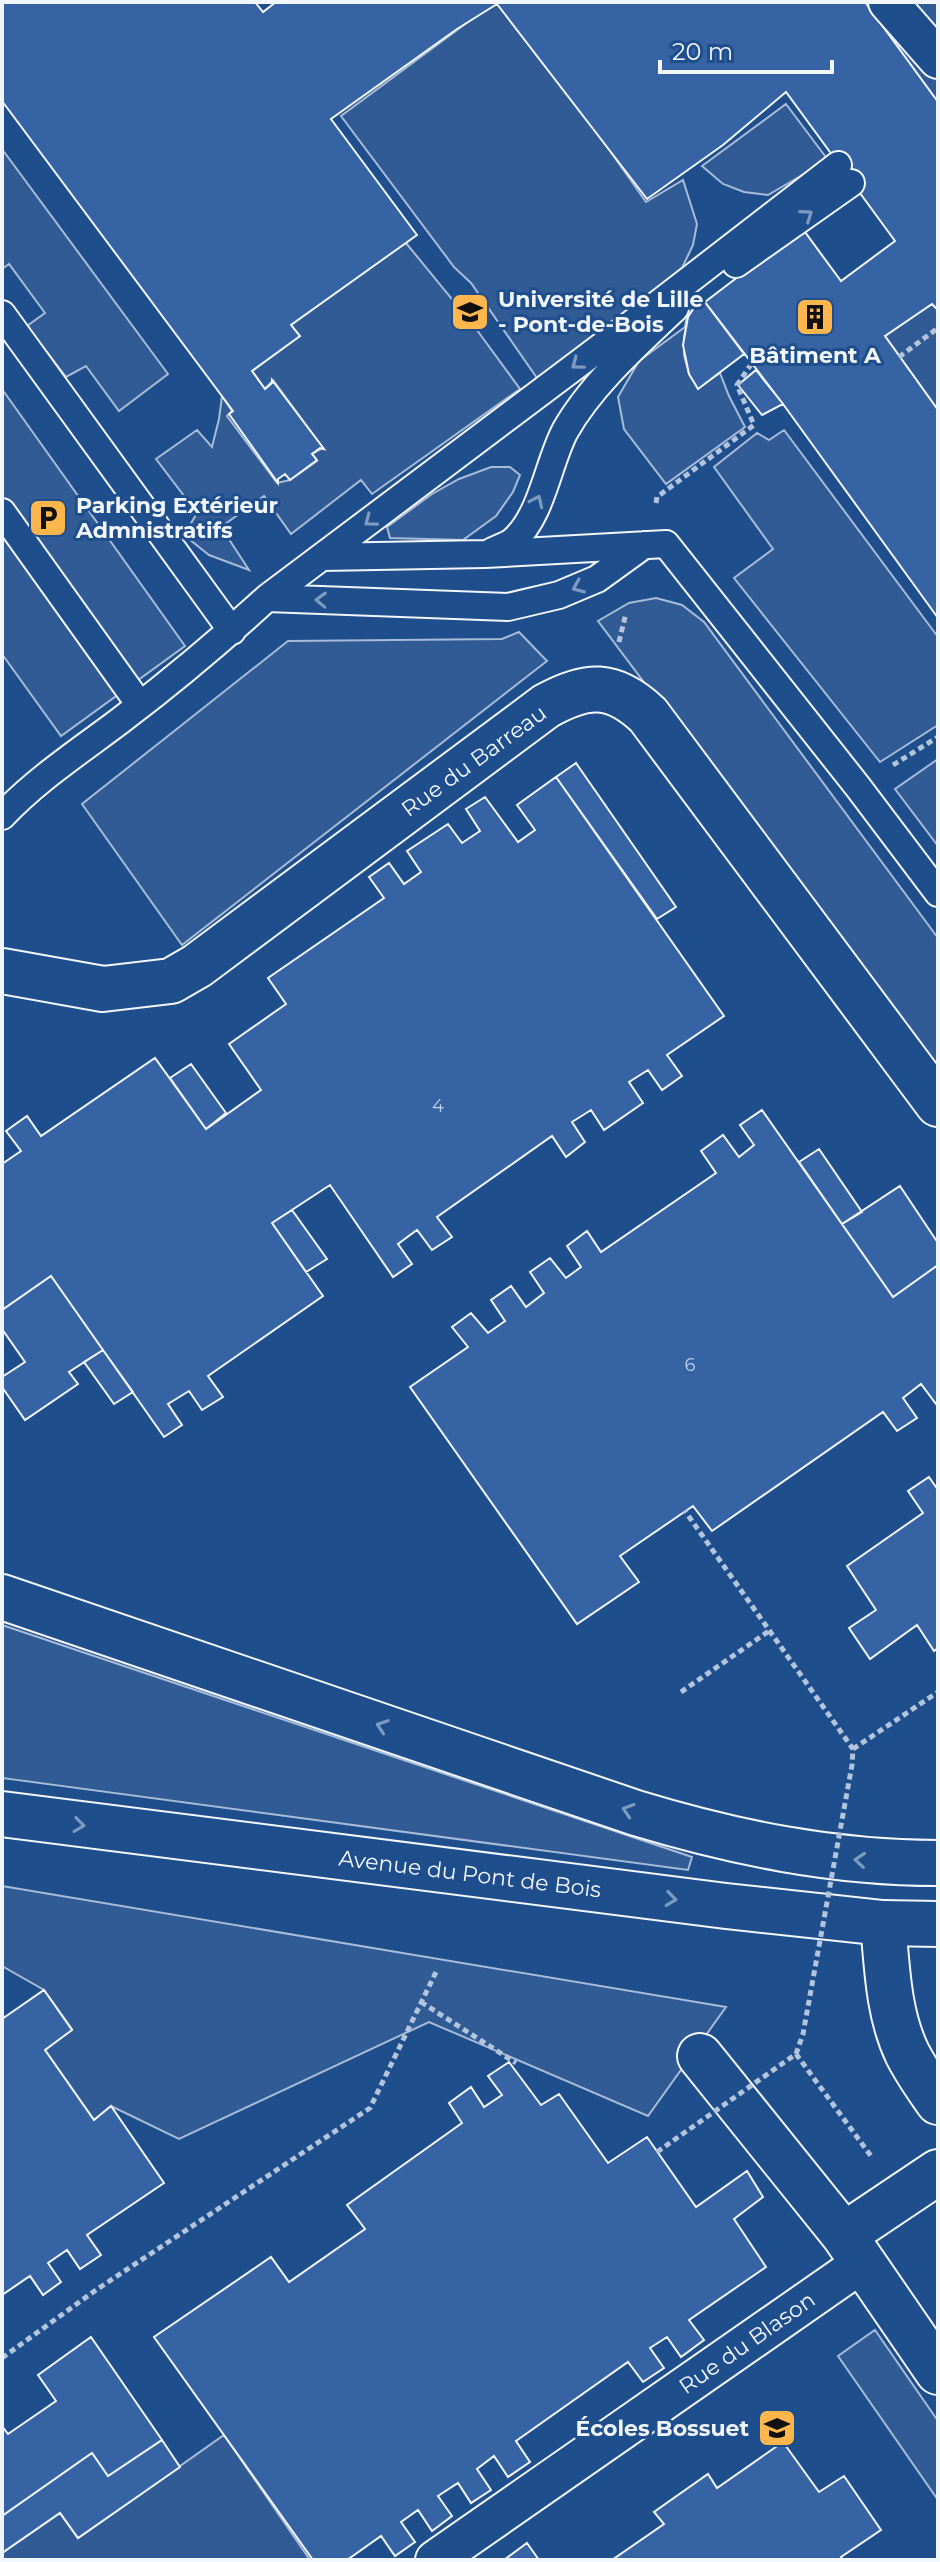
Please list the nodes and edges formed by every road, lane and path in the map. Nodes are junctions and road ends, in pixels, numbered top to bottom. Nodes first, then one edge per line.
1 (888, 2) edge
2 (938, 59) edge
3 (2, 314) edge
4 (938, 328) edge
5 (899, 357) dead end
6 (752, 363) dead end
7 (657, 497) dead end
8 (2, 512) edge
9 (644, 545) junction
10 (485, 554) junction
11 (322, 557) junction
12 (267, 598) junction
13 (232, 631) junction
14 (140, 705) junction
15 (2, 816) edge
16 (938, 893) edge
17 (2, 971) edge
18 (938, 1104) edge
19 (685, 1511) dead end
20 (2, 1586) edge
21 (2, 1597) edge
22 (769, 1631) junction
23 (178, 1657) junction
24 (681, 1692) dead end
25 (938, 1692) edge
26 (853, 1749) junction
27 (2, 1814) edge
28 (938, 1863) edge
29 (883, 1923) junction
30 (938, 1924) edge
31 (436, 1972) dead end
32 (421, 2002) junction
33 (796, 2054) junction
34 (700, 2056) dead end
35 (516, 2063) dead end
36 (938, 2102) edge
37 (861, 2142) dead end
38 (657, 2152) dead end
39 (938, 2172) edge
40 (853, 2249) junction
41 (2, 2358) edge
42 (938, 2372) edge
43 (435, 2560) edge

1 - 2 street
3 - 13 lane
4 - 5 path
6 - 7 path
8 - 14 lane
9 - 10 lane
9 -> 12 lane
9 - 16 lane
10 - 11 lane
10 -> 11 lane
11 - 12 lane
12 - 13 lane
13 - 14 lane
14 - 15 lane
17 - 18 street, Rue du Barreau
19 - 22 path, bridge
20 - 23 street
21 - 23 street
22 - 24 path
22 - 26 path, bridge
28 -> 23 street
25 - 26 path
26 - 33 path, bridge
27 -> 29 street, Avenue du Pont de Bois
29 - 30 street, Avenue du Pont de Bois
29 - 36 street
31 - 32 path
32 - 35 path
32 - 41 path
33 - 37 path
33 - 38 path, bridge
34 - 40 street
39 - 40 street
40 - 42 street
40 - 43 street, Rue du Blason

